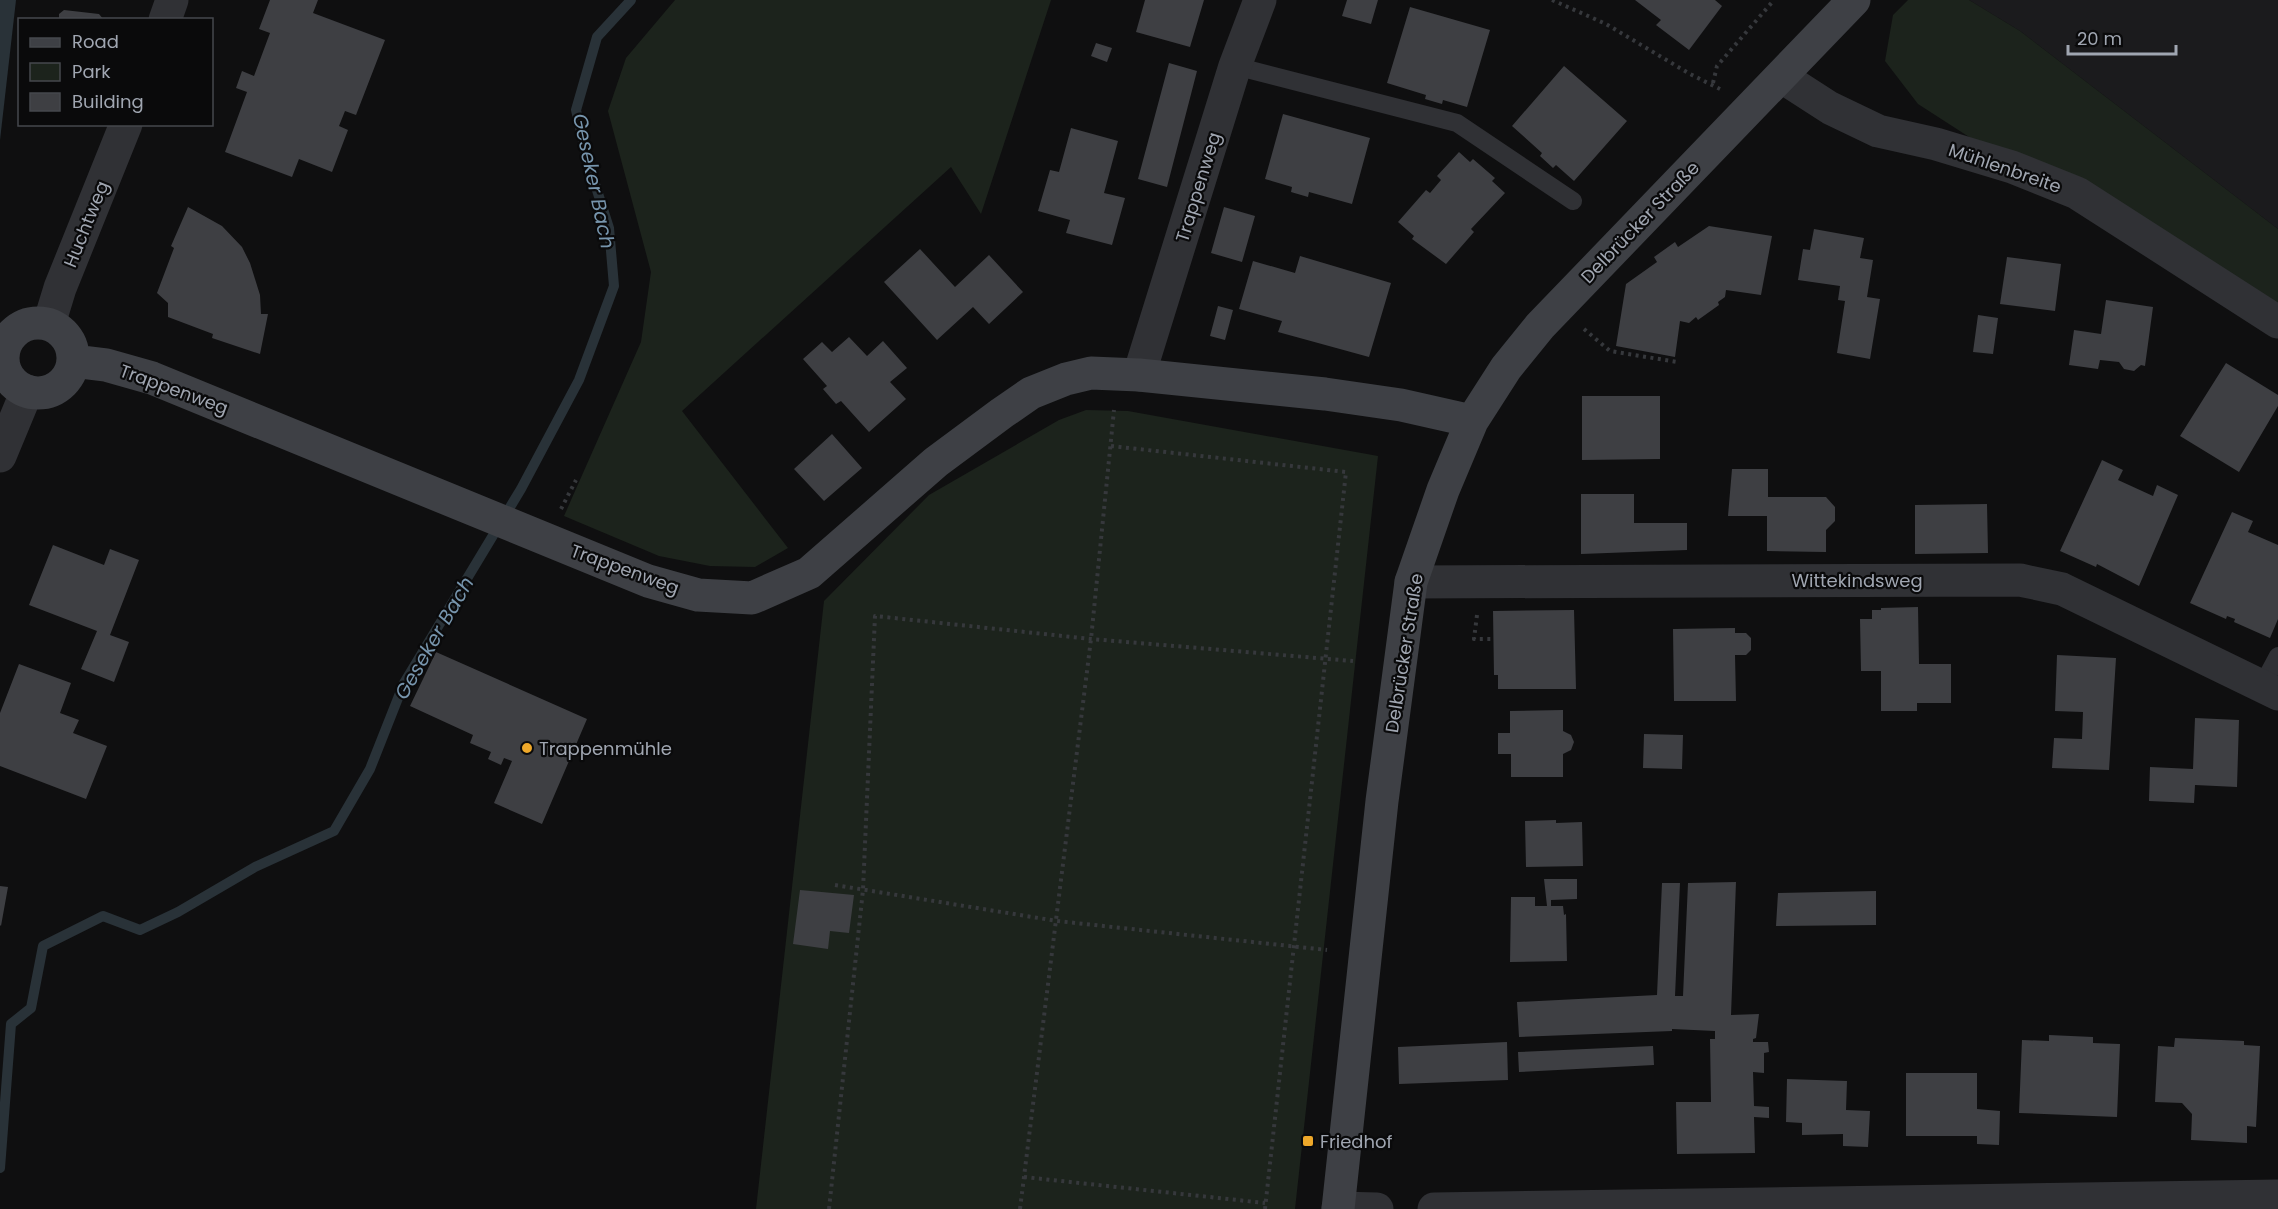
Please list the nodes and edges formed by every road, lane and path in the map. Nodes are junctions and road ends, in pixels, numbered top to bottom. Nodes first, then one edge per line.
1 (172, 0) edge
2 (1260, 0) edge
3 (1552, 0) edge
4 (1774, 0) edge
5 (1854, 0) edge
6 (166, 18) edge
7 (1236, 66) junction
8 (1782, 77) junction
9 (125, 126) edge
10 (1573, 201) dead end
11 (2278, 322) edge
12 (49, 324) junction
13 (1610, 351) dead end
14 (1, 356) edge
15 (73, 361) junction
16 (1677, 362) dead end
17 (1139, 375) junction
18 (27, 391) junction
19 (1114, 409) dead end
20 (1472, 421) junction
21 (1110, 446) junction
22 (0, 456) edge
23 (576, 480) dead end
24 (558, 515) dead end
25 (1412, 582) junction
26 (1091, 639) junction
27 (1479, 639) dead end
28 (1491, 639) dead end
29 (2278, 656) edge
30 (1326, 659) junction
31 (1353, 661) dead end
32 (2270, 690) edge
33 (835, 885) dead end
34 (863, 890) junction
35 (1057, 921) junction
36 (1294, 947) junction
37 (1326, 950) dead end
38 (1024, 1177) junction
39 (2278, 1196) edge
40 (1265, 1203) junction
41 (1338, 1208) edge
42 (1558, 1208) edge
43 (829, 1209) edge
44 (1020, 1209) edge
45 (1265, 1209) edge
46 (1377, 1209) edge
47 (1434, 1209) edge

1 - 6 street
2 - 7 street, Trappenweg
3 - 4 path
5 - 8 street, Delbrücker Straße
7 - 10 lane
7 - 17 street, Trappenweg
8 - 11 street, Mühlenbreite
8 - 20 street, Delbrücker Straße
9 - 12 street, Huchtweg
12 - 14 street
12 - 15 street
13 - 16 path
14 - 18 street
15 - 17 street, Trappenweg
15 - 18 street
17 - 20 street, Trappenweg
18 - 22 street
19 - 21 path
20 - 25 street, Delbrücker Straße
21 - 26 path
21 - 30 path
23 - 24 path
25 - 32 street, Wittekindsweg
25 - 41 street, Delbrücker Straße
26 - 30 path
26 - 34 path
26 - 35 path
27 - 28 path
29 - 32 lane
30 - 31 path
30 - 36 path
33 - 34 path
34 - 35 path
34 - 43 path
35 - 36 path
35 - 38 path
36 - 37 path
36 - 40 path
38 - 40 path
38 - 44 path
39 - 42 street
40 - 45 path
41 - 46 street
42 - 47 street

